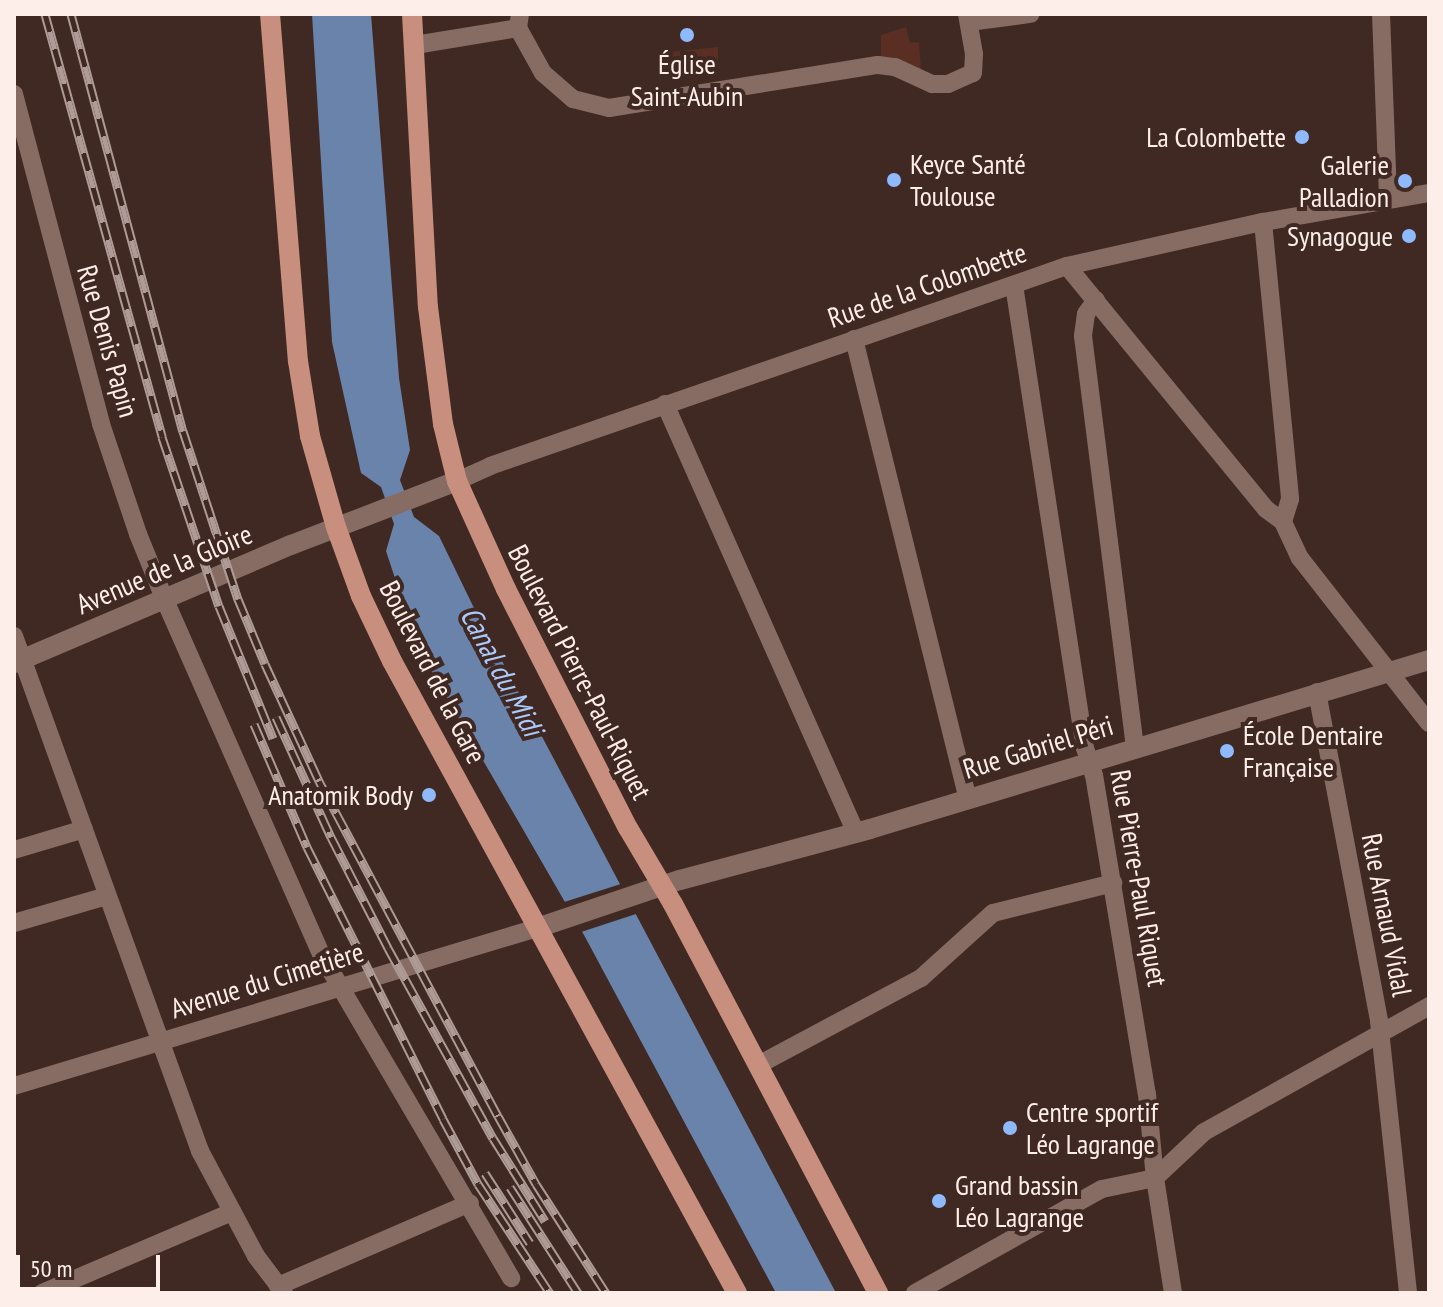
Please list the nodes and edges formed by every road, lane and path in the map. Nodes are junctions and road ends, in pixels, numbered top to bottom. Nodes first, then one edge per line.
1 (270, 14) edge
2 (1030, 14) edge
3 (1381, 14) edge
4 (412, 18) edge
5 (968, 18) edge
6 (519, 21) edge
7 (415, 45) junction
8 (14, 94) edge
9 (23, 169) edge
10 (1429, 193) edge
11 (1388, 198) junction
12 (1263, 222) junction
13 (1067, 266) junction
14 (1014, 285) junction
15 (1096, 300) junction
16 (854, 339) junction
17 (665, 404) junction
18 (457, 481) junction
19 (1283, 522) junction
20 (336, 527) junction
21 (169, 596) junction
22 (14, 636) edge
23 (1429, 660) edge
24 (18, 661) edge
25 (1389, 671) junction
26 (1317, 692) junction
27 (1429, 723) edge
28 (1135, 747) junction
29 (1089, 761) junction
30 (968, 798) junction
31 (84, 829) junction
32 (856, 833) junction
33 (14, 850) edge
34 (1113, 883) junction
35 (654, 891) junction
36 (107, 896) junction
37 (14, 923) edge
38 (546, 925) junction
39 (346, 984) junction
40 (1429, 1006) edge
41 (1379, 1034) junction
42 (162, 1042) junction
43 (758, 1065) junction
44 (14, 1086) edge
45 (1155, 1178) junction
46 (470, 1203) junction
47 (232, 1212) junction
48 (511, 1278) dead end
49 (281, 1290) edge
50 (51, 1291) edge
51 (737, 1293) edge
52 (878, 1293) edge
53 (915, 1293) edge
54 (1173, 1293) edge
55 (1408, 1293) edge

1 - 20 main road, Boulevard de la Gare
2 - 5 street
3 - 11 street
4 - 7 main road, Boulevard Pierre-Paul-Riquet
5 - 6 street
6 - 7 street
7 - 18 main road, Boulevard Pierre-Paul-Riquet
8 - 9 street, Rue Denis Papin
9 - 21 street, Rue Denis Papin
10 - 11 street, Rue de la Colombette
11 - 12 street, Rue de la Colombette
12 - 13 street, Rue de la Colombette
12 - 19 street
13 - 14 street, Rue de la Colombette
13 - 15 street
14 - 16 street, Rue de la Colombette
14 - 29 street, Rue Pierre-Paul Riquet
15 - 19 street
15 - 28 street
16 - 17 street, Rue de la Colombette
16 - 30 street
17 - 18 street, Rue de la Colombette
17 - 32 street
18 - 20 street, Avenue de la Gloire
18 - 35 main road, Boulevard Pierre-Paul-Riquet
19 - 25 street
20 - 21 street, Avenue de la Gloire
20 - 38 main road, Boulevard de la Gare
21 - 24 street, Avenue de la Gloire
21 - 39 street, Rue Denis Papin
22 - 24 street
23 - 25 street, Rue Gabriel Péri
24 - 31 street
25 - 26 street, Rue Gabriel Péri
25 - 27 street
26 - 28 street, Rue Gabriel Péri
26 - 41 street, Rue Arnaud Vidal
28 - 29 street, Rue Gabriel Péri
29 - 30 street, Rue Gabriel Péri
29 - 34 street, Rue Pierre-Paul Riquet
30 - 32 street, Rue Gabriel Péri
31 - 33 street
31 - 36 street
32 - 35 street, Rue Gabriel Péri
34 - 43 street
34 - 45 street, Rue Pierre-Paul Riquet
35 - 38 street, Rue Gabriel Péri
35 - 43 main road, Boulevard Pierre-Paul-Riquet
36 - 37 street
36 - 42 street
38 - 39 street, Avenue du Cimetière
38 - 51 main road, Boulevard de la Gare
39 - 42 street, Avenue du Cimetière
39 - 46 street, Rue Denis Papin
40 - 41 street
41 - 45 street
41 - 55 street, Rue Arnaud Vidal
42 - 44 street, Avenue du Cimetière
42 - 47 street
43 - 52 main road, Boulevard Pierre-Paul-Riquet
45 - 53 street
45 - 54 street, Rue Pierre-Paul Riquet
46 - 48 street, Rue Denis Papin
46 - 49 street
47 - 49 street
47 - 50 street

